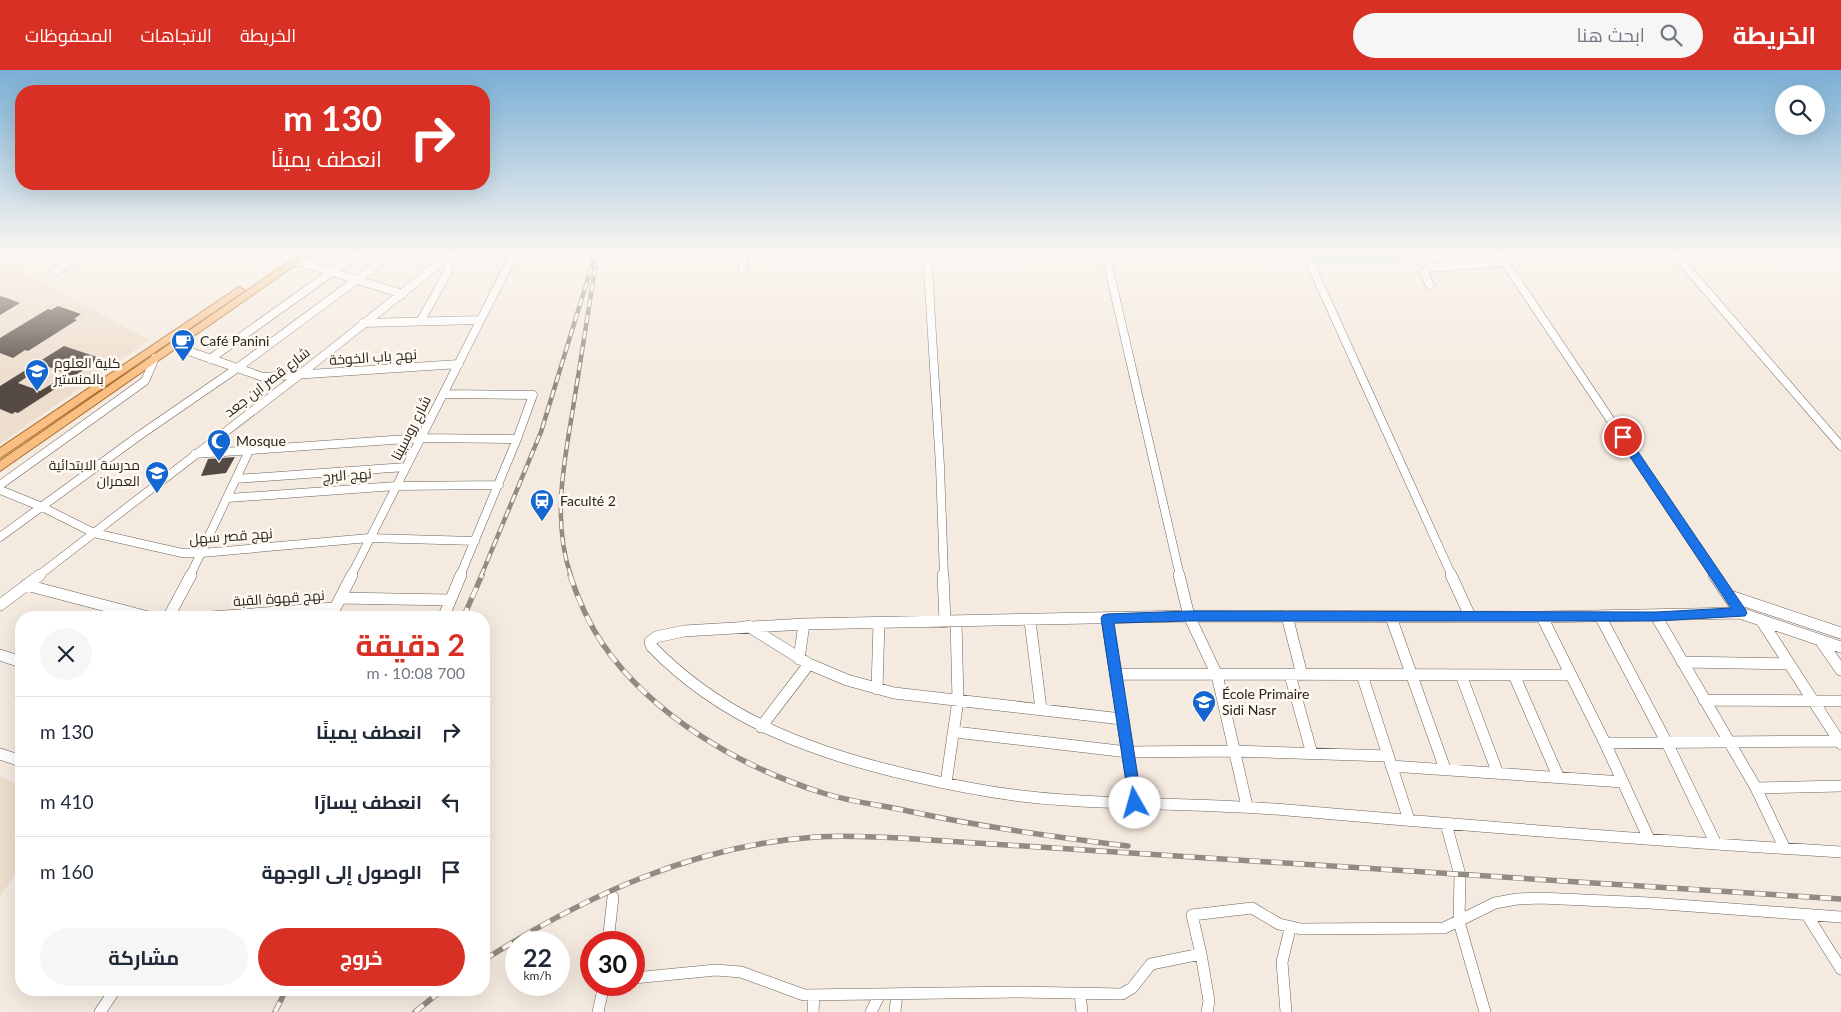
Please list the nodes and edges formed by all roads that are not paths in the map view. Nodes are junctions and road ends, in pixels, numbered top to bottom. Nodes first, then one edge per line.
1 (240, 296) edge
2 (299, 296) edge
3 (335, 296) edge
4 (400, 296) edge
5 (435, 296) edge
6 (493, 296) edge
7 (930, 296) edge
8 (1115, 296) edge
9 (1325, 296) edge
10 (1528, 296) edge
11 (1711, 296) edge
12 (421, 320) junction
13 (480, 320) junction
14 (362, 323) junction
15 (172, 344) junction
16 (155, 358) junction
17 (210, 359) junction
18 (459, 364) junction
19 (236, 369) junction
20 (298, 376) junction
21 (444, 394) junction
22 (421, 438) junction
23 (517, 439) junction
24 (1841, 446) edge
25 (249, 451) junction
26 (0, 454) edge
27 (195, 454) junction
28 (0, 467) edge
29 (406, 467) junction
30 (236, 479) junction
31 (0, 485) edge
32 (498, 485) junction
33 (396, 486) junction
34 (0, 490) edge
35 (228, 498) junction
36 (42, 507) junction
37 (94, 533) junction
38 (0, 537) edge
39 (369, 538) junction
40 (474, 541) junction
41 (202, 554) junction
42 (26, 584) junction
43 (1730, 596) junction
44 (340, 598) junction
45 (450, 600) junction
46 (0, 605) edge
47 (334, 608) junction
48 (126, 611) edge
49 (172, 611) edge
50 (302, 611) edge
51 (333, 611) edge
52 (446, 611) edge
53 (1740, 613) junction
54 (1189, 616) junction
55 (1287, 616) junction
56 (1470, 616) junction
57 (1600, 616) junction
58 (1656, 616) junction
59 (1391, 617) junction
60 (1542, 617) junction
61 (1107, 618) junction
62 (1761, 620) junction
63 (1030, 621) junction
64 (945, 622) junction
65 (956, 622) junction
66 (804, 624) junction
67 (879, 624) junction
68 (748, 626) junction
69 (1841, 633) edge
70 (1820, 640) junction
71 (1841, 647) edge
72 (0, 655) edge
73 (799, 658) junction
74 (15, 660) edge
75 (1682, 662) junction
76 (809, 664) junction
77 (1789, 664) junction
78 (1841, 670) edge
79 (1115, 674) junction
80 (1413, 674) junction
81 (1461, 674) junction
82 (1217, 675) junction
83 (1290, 675) junction
84 (1302, 675) junction
85 (1362, 675) junction
86 (1514, 675) junction
87 (1570, 675) junction
88 (877, 689) junction
89 (958, 700) junction
90 (1704, 700) junction
91 (1841, 701) edge
92 (1815, 702) junction
93 (1041, 709) junction
94 (1122, 719) junction
95 (760, 727) junction
96 (955, 732) junction
97 (1729, 742) junction
98 (1840, 742) edge
99 (1605, 743) junction
100 (1668, 745) junction
101 (1234, 751) junction
102 (1128, 752) junction
103 (0, 754) edge
104 (1312, 754) junction
105 (15, 759) edge
106 (1390, 761) junction
107 (1445, 769) junction
108 (1498, 774) junction
109 (1558, 776) junction
110 (1623, 782) junction
111 (946, 783) junction
112 (1841, 786) edge
113 (1756, 788) junction
114 (1135, 803) junction
115 (1247, 806) junction
116 (1409, 820) junction
117 (1446, 824) junction
118 (1649, 839) junction
119 (1716, 844) junction
120 (1786, 849) junction
121 (1841, 852) edge
122 (613, 897) dead end
123 (1807, 915) junction
124 (1841, 917) edge
125 (1460, 922) junction
126 (1290, 929) junction
127 (609, 931) edge
128 (1201, 954) junction
129 (1841, 969) edge
130 (645, 977) edge
131 (880, 994) junction
132 (897, 994) junction
133 (1080, 994) junction
134 (814, 995) junction
135 (111, 996) edge
136 (602, 996) edge
137 (100, 1012) edge
138 (598, 1012) edge
139 (813, 1012) edge
140 (871, 1012) edge
141 (895, 1012) edge
142 (1082, 1012) edge
143 (1206, 1012) edge
144 (1286, 1012) edge
145 (1485, 1012) edge

1 - 15 main road
2 - 17 street
3 - 19 street
4 - 14 street, شارع قصر ابن جعد
5 - 12 street
6 - 13 street, شارع روسبينا
7 - 64 street
8 - 54 street
9 - 56 street
10 - 43 street
11 - 24 street
12 - 13 street
12 - 14 street
13 - 18 street, شارع روسبينا
14 - 20 street, شارع قصر ابن جعد
15 - 16 main road
15 - 17 street, نهج باب الخوخة
15 - 26 main road
16 - 28 main road
16 - 31 street
17 - 19 street, نهج باب الخوخة
18 - 20 street, نهج باب الخوخة
18 - 21 street, شارع روسبينا
19 - 20 street, نهج باب الخوخة
19 - 36 street
20 - 27 street, شارع قصر ابن جعد
21 - 22 street, شارع روسبينا
21 - 23 street
22 - 23 street
22 - 25 street
22 - 29 street, شارع روسبينا
23 - 32 street
25 - 27 street
25 - 30 street
27 - 37 street, شارع قصر ابن جعد
29 - 30 street
29 - 33 street, شارع روسبينا
30 - 35 street
32 - 33 street, نهج البرج
32 - 40 street
33 - 35 street, نهج البرج
33 - 39 street, شارع روسبينا
34 - 36 street, نهج قصر سهل
35 - 41 street
36 - 37 street, نهج قصر سهل
36 - 38 street
37 - 41 street, نهج قصر سهل
37 - 42 street, شارع قصر ابن جعد
39 - 40 street, نهج قصر سهل
39 - 41 street, نهج قصر سهل
39 - 44 street, شارع روسبينا
40 - 45 street
41 - 49 street
42 - 46 street, شارع قصر ابن جعد
42 - 48 street
43 - 53 street
43 - 69 street
44 - 45 street
44 - 47 street, شارع روسبينا
45 - 52 street
47 - 50 street, نهج قهوة القبة
47 - 51 street, شارع روسبينا
53 - 58 street
53 - 62 street
54 - 55 street
54 - 61 street
54 - 82 street
55 - 59 street
55 - 84 street
56 - 59 street
56 - 60 street
57 - 58 street
57 - 60 street
57 - 100 street
58 - 75 street
59 - 80 street
60 - 87 street
61 - 63 street
61 - 79 street
62 - 70 street
62 - 77 street
63 - 65 street
63 - 93 street
64 - 65 street
64 - 67 street
65 - 89 street
66 - 67 street
66 - 68 street
66 - 73 street
67 - 88 street
68 - 73 street
68 - 95 street
70 - 71 street
70 - 78 street
72 - 74 street
73 - 76 street
75 - 77 street
75 - 90 street
76 - 88 street
76 - 95 street
77 - 92 street
79 - 82 street
79 - 94 street
80 - 81 street
80 - 85 street
80 - 107 street
81 - 86 street
81 - 108 street
82 - 83 street
82 - 101 street
83 - 84 street
83 - 104 street
84 - 85 street
85 - 106 street
86 - 87 street
86 - 109 street
87 - 99 street
88 - 89 street
89 - 93 street
89 - 96 street
90 - 92 street
90 - 97 street
91 - 92 street
92 - 98 street
93 - 94 street
94 - 102 street
95 - 111 street
96 - 102 street
96 - 111 street
97 - 98 street
97 - 100 street
97 - 113 street
99 - 100 street
99 - 110 street
100 - 119 street
101 - 102 street
101 - 104 street
101 - 115 street
102 - 114 street
103 - 105 street
104 - 106 street
106 - 107 street
106 - 116 street
107 - 108 street
108 - 109 street
109 - 110 street
110 - 118 street
111 - 114 street
112 - 113 street
113 - 120 street
114 - 115 street
115 - 116 street
116 - 117 street
117 - 118 street
117 - 125 street
118 - 119 street
119 - 120 street
120 - 121 street
122 - 127 street
123 - 124 street
123 - 125 street
123 - 129 street
125 - 126 street
125 - 145 street
126 - 128 street
126 - 144 street
128 - 133 street
128 - 143 street
130 - 134 street
131 - 132 street
131 - 134 street
131 - 140 street
132 - 133 street
132 - 141 street
133 - 142 street
134 - 139 street
135 - 137 street
136 - 138 street

